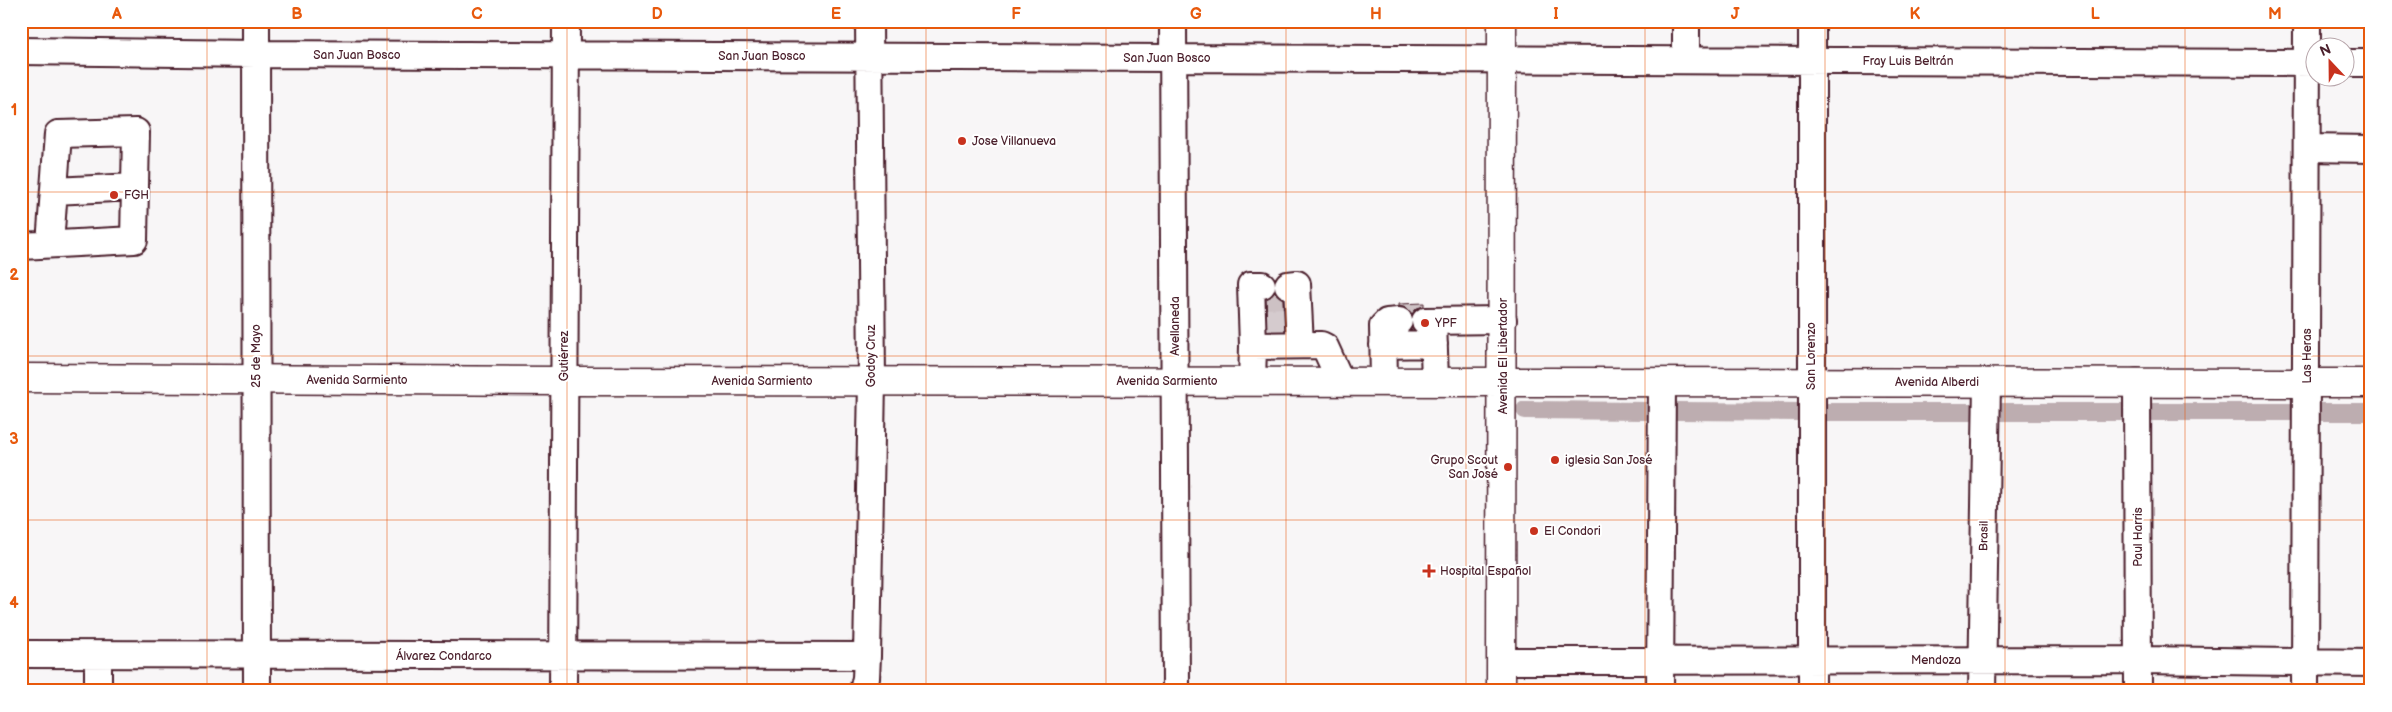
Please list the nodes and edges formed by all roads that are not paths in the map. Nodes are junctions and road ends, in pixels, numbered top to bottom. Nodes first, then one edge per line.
1 (256, 21) edge
2 (566, 21) edge
3 (869, 21) edge
4 (1173, 21) edge
5 (1502, 21) edge
6 (1686, 21) edge
7 (1812, 21) edge
8 (2307, 21) edge
9 (2309, 38) edge
10 (21, 51) edge
11 (256, 54) junction
12 (566, 56) junction
13 (869, 57) junction
14 (1173, 58) junction
15 (1502, 59) junction
16 (1686, 60) junction
17 (1811, 61) junction
18 (2304, 63) edge
19 (2354, 63) edge
20 (2371, 63) edge
21 (2310, 88) edge
22 (2307, 148) junction
23 (2371, 149) edge
24 (135, 187) junction
25 (54, 191) junction
26 (50, 244) junction
27 (21, 246) edge
28 (1503, 320) junction
29 (1423, 327) junction
30 (1276, 329) junction
31 (1383, 345) junction
32 (21, 378) edge
33 (256, 380) junction
34 (1340, 380) junction
35 (564, 381) junction
36 (872, 381) junction
37 (1175, 381) junction
38 (1384, 381) junction
39 (1435, 381) junction
40 (1503, 381) junction
41 (1252, 382) junction
42 (1987, 382) junction
43 (2137, 382) junction
44 (1662, 383) junction
45 (1811, 383) junction
46 (2307, 383) junction
47 (2371, 383) edge
48 (21, 654) edge
49 (98, 654) junction
50 (257, 654) junction
51 (563, 656) junction
52 (867, 656) junction
53 (1659, 659) junction
54 (1812, 660) junction
55 (1982, 660) junction
56 (2138, 660) junction
57 (1501, 661) junction
58 (2305, 663) junction
59 (2371, 663) edge
60 (98, 691) edge
61 (257, 691) edge
62 (563, 691) edge
63 (863, 691) edge
64 (1176, 691) edge
65 (1501, 691) edge
66 (1660, 691) edge
67 (1812, 691) edge
68 (1982, 691) edge
69 (2138, 691) edge
70 (2304, 691) edge

1 - 11 street, 25 de Mayo
2 - 12 street, Gutiérrez
3 - 13 street, Godoy Cruz
4 - 14 street, Avellaneda
5 - 15 main road, Avenida El Libertador
6 - 16 street
7 - 17 street, San Lorenzo
8 - 9 street, Las Heras
10 - 11 street, San Juan Bosco
11 - 12 street, San Juan Bosco
11 - 33 street, 25 de Mayo
12 - 13 street, San Juan Bosco
12 - 35 street, Gutiérrez
13 - 14 street, San Juan Bosco
13 - 36 street, Godoy Cruz
14 - 15 street, San Juan Bosco
14 - 37 street, Avellaneda
15 - 16 street, Fray Luis Beltrán
15 - 28 main road, Avenida El Libertador
16 - 17 street, Fray Luis Beltrán
17 - 18 street, Fray Luis Beltrán
17 - 45 street, San Lorenzo
19 - 20 street
21 - 22 street, Las Heras
22 - 23 street
22 - 46 street, Las Heras
24 - 25 street
24 - 25 street
24 - 26 street
25 - 26 street
26 - 27 street
28 - 29 street
28 - 40 main road, Avenida El Libertador
29 - 31 street
29 - 31 street
29 - 39 street
30 - 30 street
30 - 34 street
30 - 41 street
31 - 38 street
32 - 33 main road, Avenida Sarmiento
33 - 35 main road, Avenida Sarmiento
33 - 50 street, 25 de Mayo
34 - 38 main road, Avenida Sarmiento
34 - 41 main road, Avenida Sarmiento
35 - 36 main road, Avenida Sarmiento
35 - 51 street, Gutiérrez
36 - 37 main road, Avenida Sarmiento
36 - 52 street, Godoy Cruz
37 - 41 main road, Avenida Sarmiento
37 - 64 street, Avellaneda
38 - 39 main road, Avenida Sarmiento
39 - 40 main road, Avenida Sarmiento
40 - 44 main road, Avenida Alberdi
40 - 57 main road, Avenida El Libertador
42 - 43 main road, Avenida Alberdi
42 - 45 main road, Avenida Alberdi
42 - 55 street, Brasil
43 - 46 main road, Avenida Alberdi
43 - 56 street, Paul Harris
44 - 45 main road, Avenida Alberdi
44 - 53 street
45 - 54 street, San Lorenzo
46 - 47 main road, Avenida Alberdi
46 - 58 street, Las Heras
48 - 49 street, Álvarez Condarco
49 - 50 street, Álvarez Condarco
49 - 60 street
50 - 51 street, Álvarez Condarco
50 - 61 street, 25 de Mayo
51 - 52 street, Álvarez Condarco
51 - 62 street, Gutiérrez
52 - 63 street, Godoy Cruz
53 - 54 street, Mendoza
53 - 57 street, Mendoza
53 - 66 street
54 - 55 street, Mendoza
54 - 67 street, San Lorenzo
55 - 56 street, Mendoza
55 - 68 street, Brasil
56 - 58 street, Mendoza
56 - 69 street, Paul Harris
57 - 65 main road, Avenida El Libertador
58 - 59 street, Mendoza
58 - 70 street, Las Heras

